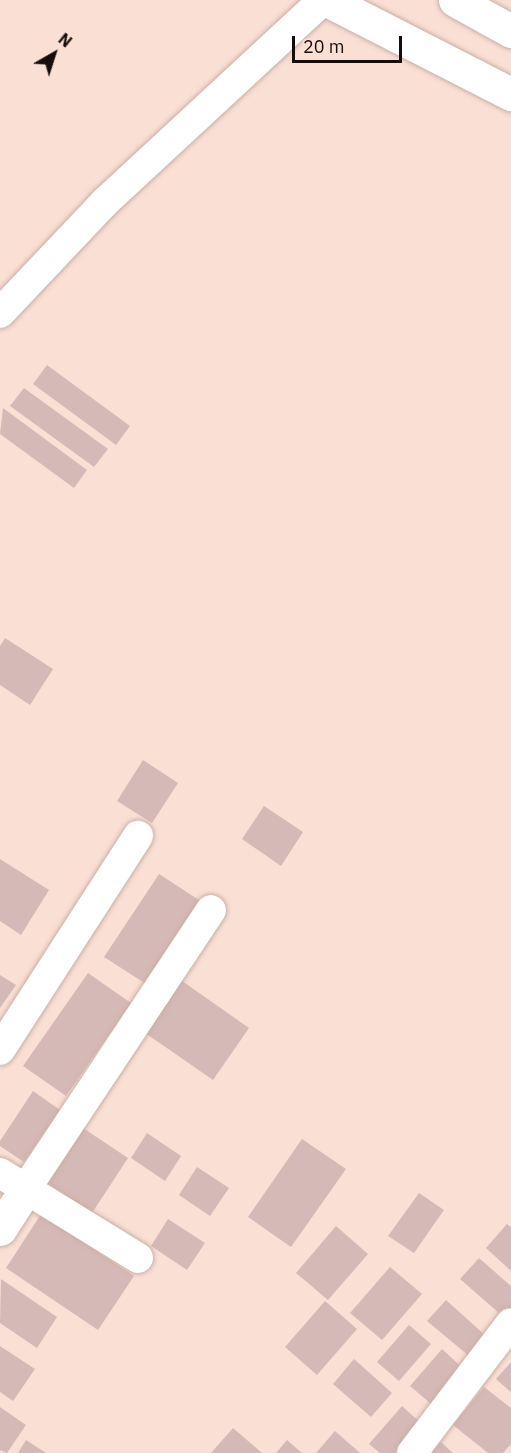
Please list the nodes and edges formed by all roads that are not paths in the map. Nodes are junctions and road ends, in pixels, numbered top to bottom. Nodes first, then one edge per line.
1 (325, 0) edge
2 (455, 0) edge
3 (511, 31) edge
4 (511, 94) edge
5 (0, 313) edge
6 (138, 836) dead end
7 (211, 910) dead end
8 (0, 1050) edge
9 (12, 1181) edge
10 (0, 1229) edge
11 (138, 1258) dead end
12 (511, 1323) edge
13 (412, 1453) edge

1 - 4 main road
1 - 5 street
2 - 3 main road
6 - 8 street
7 - 9 street
9 - 10 main road
9 - 11 street
12 - 13 street

